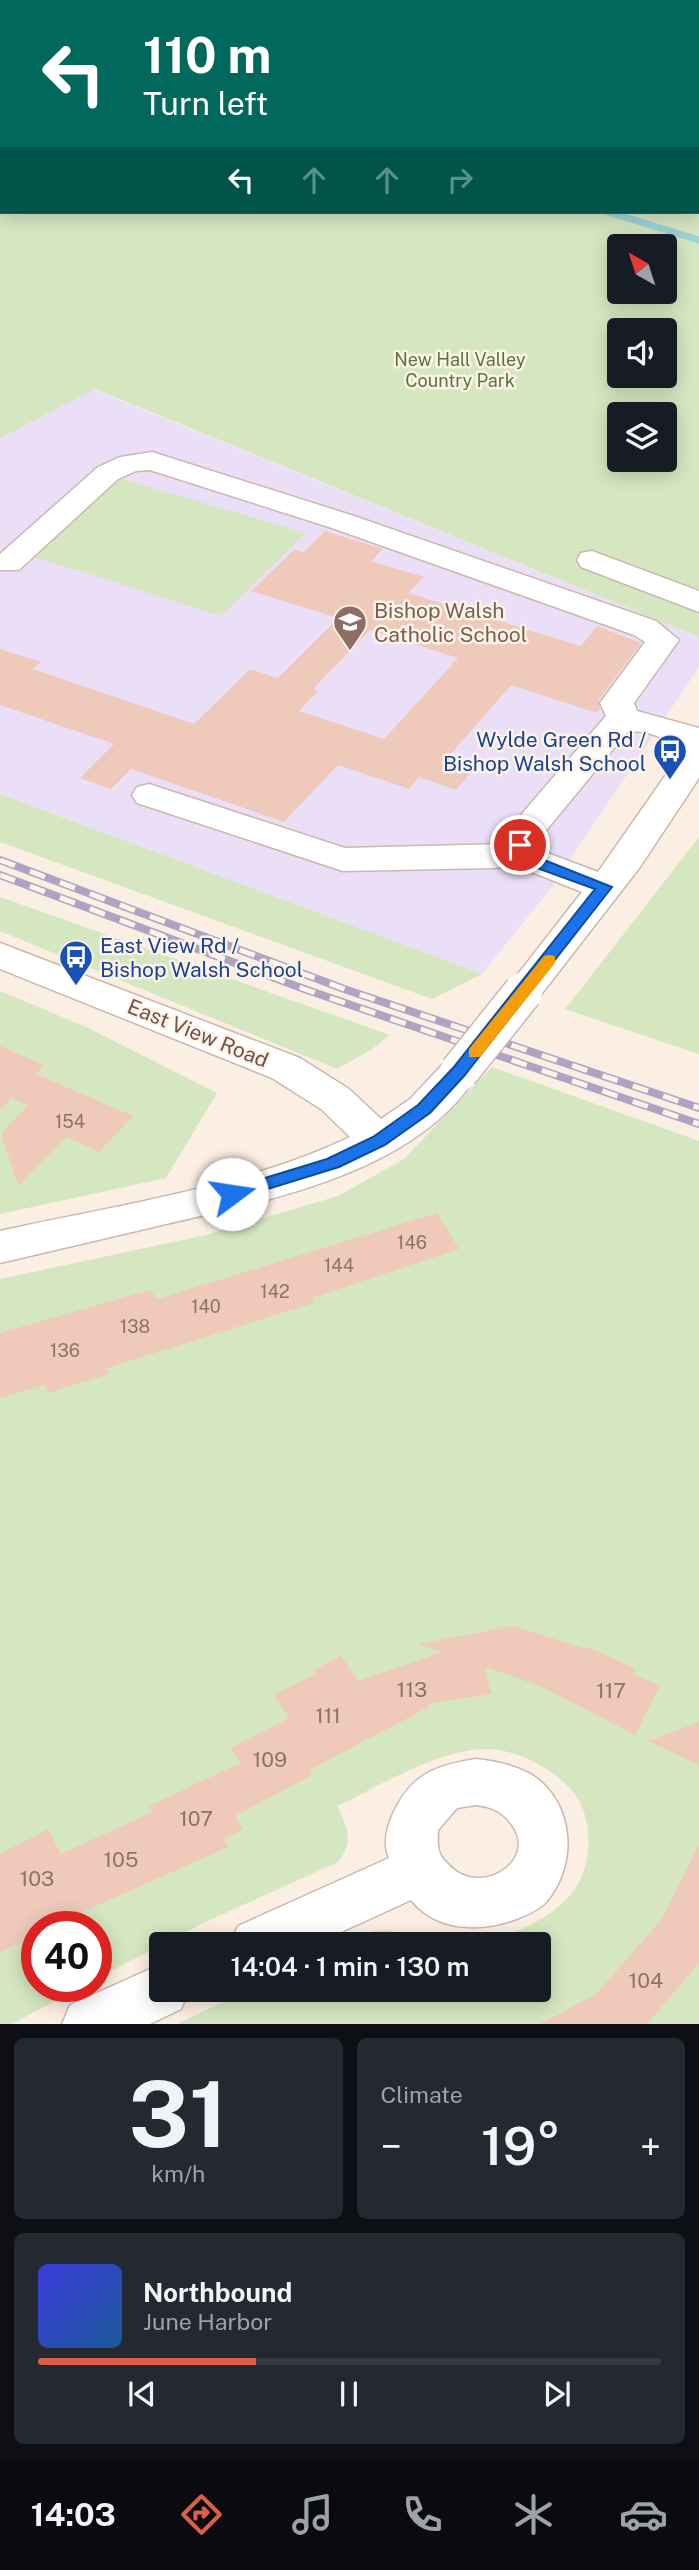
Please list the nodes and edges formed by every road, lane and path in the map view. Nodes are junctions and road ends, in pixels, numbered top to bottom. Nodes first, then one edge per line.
1 (592, 560) dead end
2 (8, 563) dead end
3 (699, 602) edge
4 (624, 719) junction
5 (699, 740) edge
6 (699, 752) edge
7 (149, 795) dead end
8 (522, 852) junction
9 (604, 887) junction
10 (0, 955) edge
11 (379, 1141) junction
12 (0, 1247) edge
13 (418, 1871) dead end
14 (283, 1932) edge
15 (149, 1996) edge
16 (90, 2024) edge

1 - 3 street
2 - 4 street
4 - 5 street
4 - 8 street
6 - 9 street
7 - 8 street
8 - 9 street
9 - 11 street, bridge
10 - 11 street, East View Road
11 - 12 street
13 - 14 street
15 - 16 street

